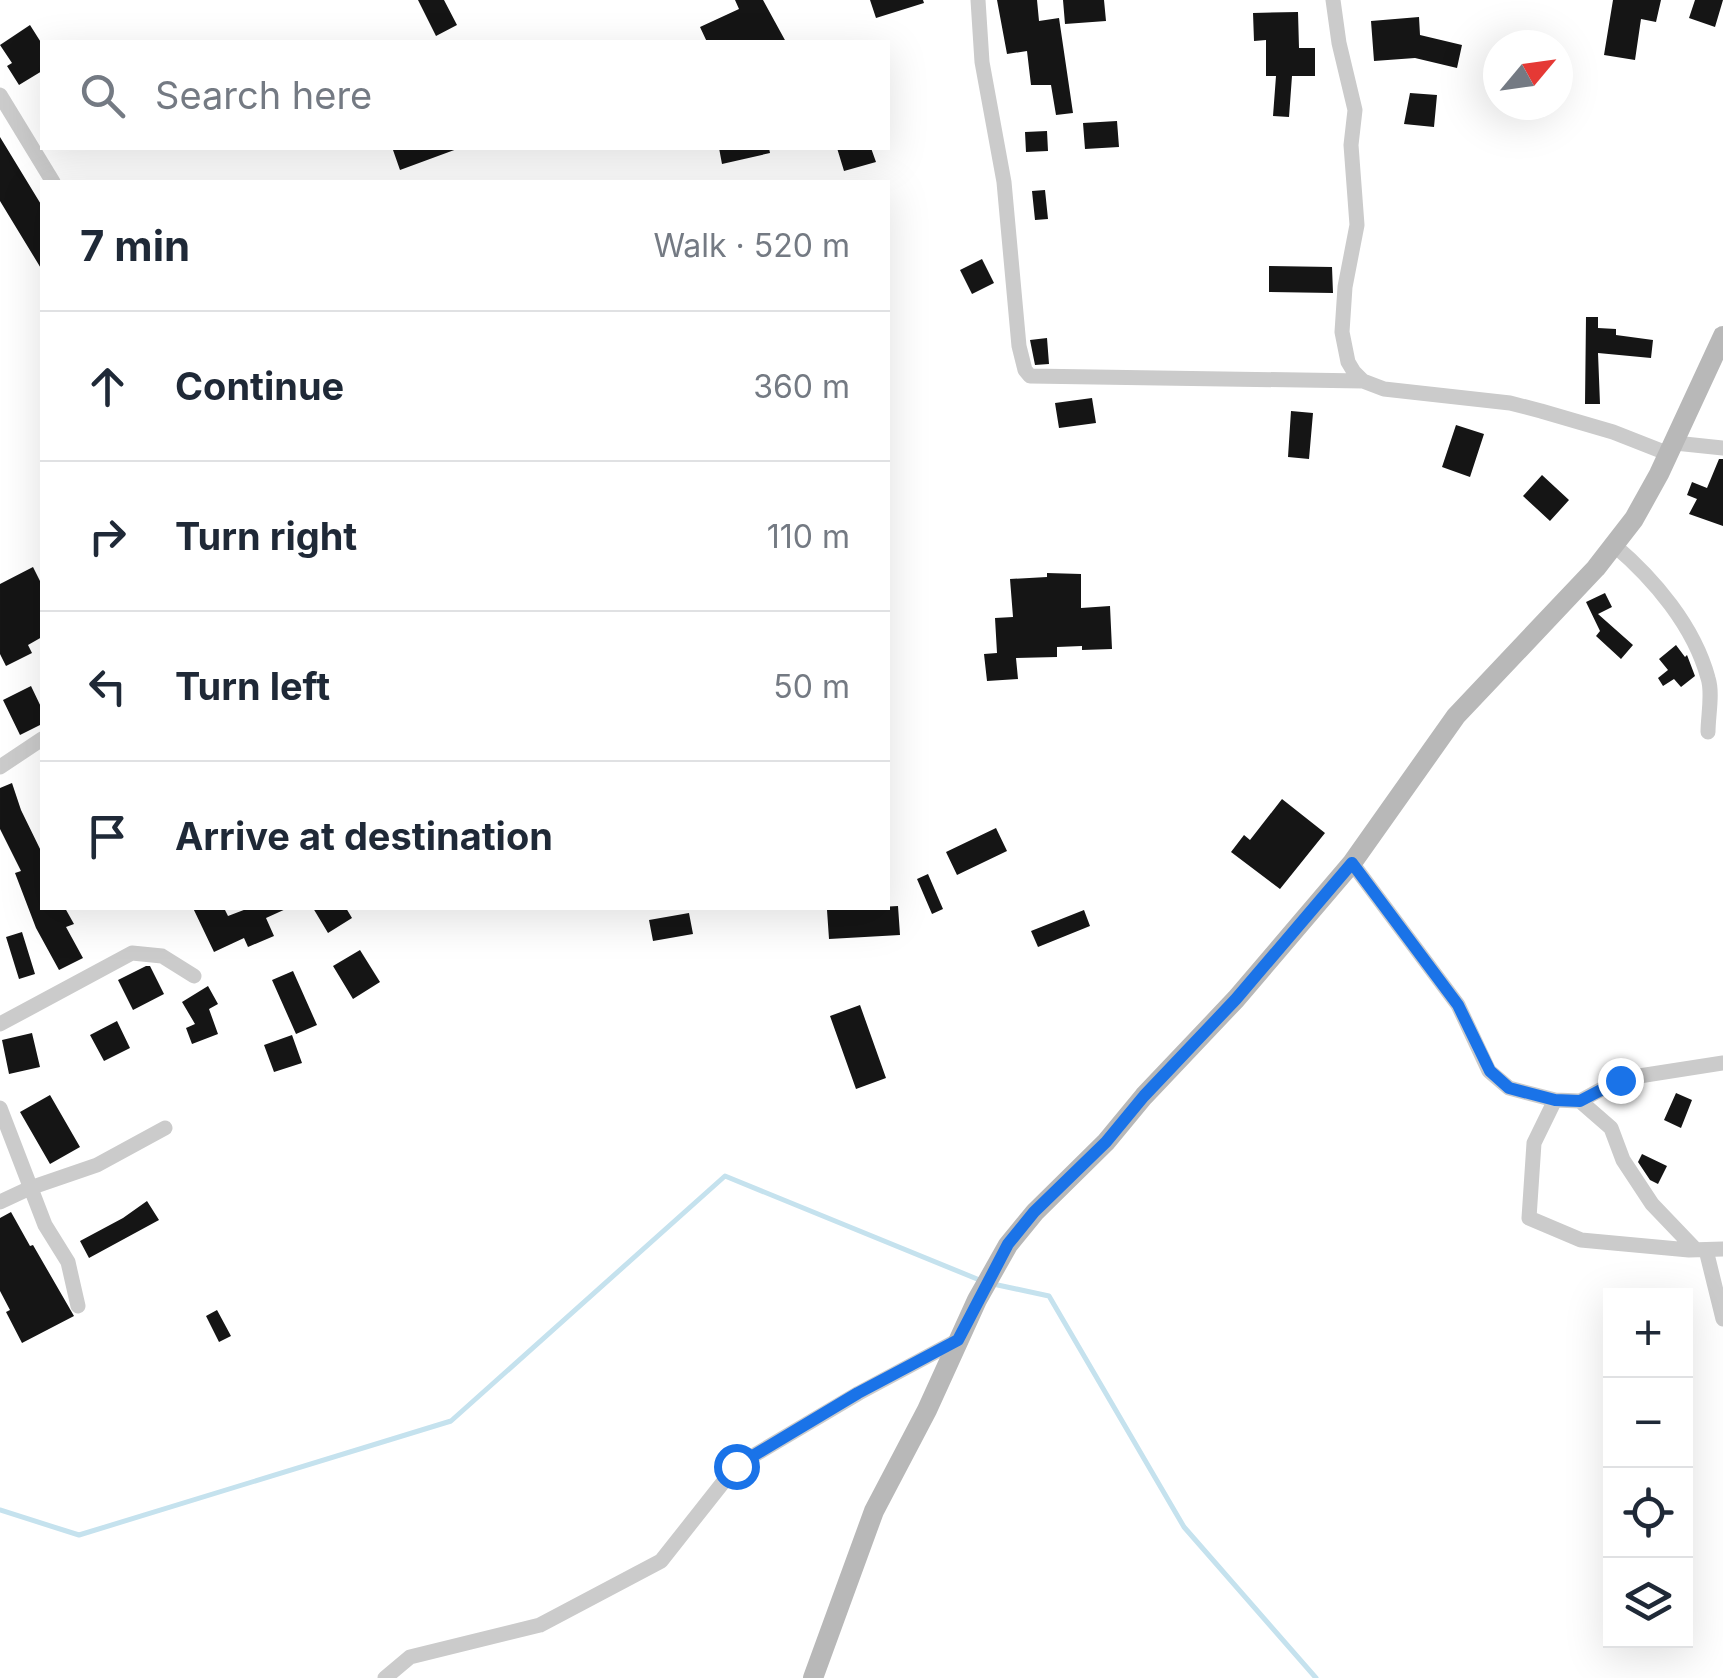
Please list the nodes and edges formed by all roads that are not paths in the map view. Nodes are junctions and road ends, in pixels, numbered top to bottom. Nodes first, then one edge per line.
1 (978, 0) edge
2 (1333, 0) edge
3 (0, 95) edge
4 (52, 180) edge
5 (1723, 336) edge
6 (1364, 381) junction
7 (1672, 448) junction
8 (1723, 448) edge
9 (1614, 545) junction
10 (1708, 732) dead end
11 (40, 740) edge
12 (0, 767) edge
13 (1352, 863) junction
14 (194, 976) dead end
15 (0, 1024) edge
16 (1723, 1063) edge
17 (1555, 1100) junction
18 (1580, 1101) junction
19 (0, 1108) edge
20 (165, 1128) dead end
21 (30, 1188) junction
22 (0, 1202) edge
23 (1723, 1249) edge
24 (1701, 1250) junction
25 (78, 1306) dead end
26 (1723, 1319) edge
27 (958, 1340) junction
28 (386, 1678) edge
29 (813, 1678) edge

1 - 6 street
2 - 6 street
3 - 4 street
5 - 7 street
6 - 7 street
7 - 8 street
7 - 9 street
9 - 10 street
9 - 13 street
11 - 12 street
13 - 17 street
13 - 27 street
14 - 15 street
16 - 18 street
17 - 18 street
17 - 24 street
18 - 24 street
19 - 21 street
20 - 21 street
21 - 22 street
21 - 25 street
23 - 24 street
24 - 26 street
27 - 28 street
27 - 29 street

